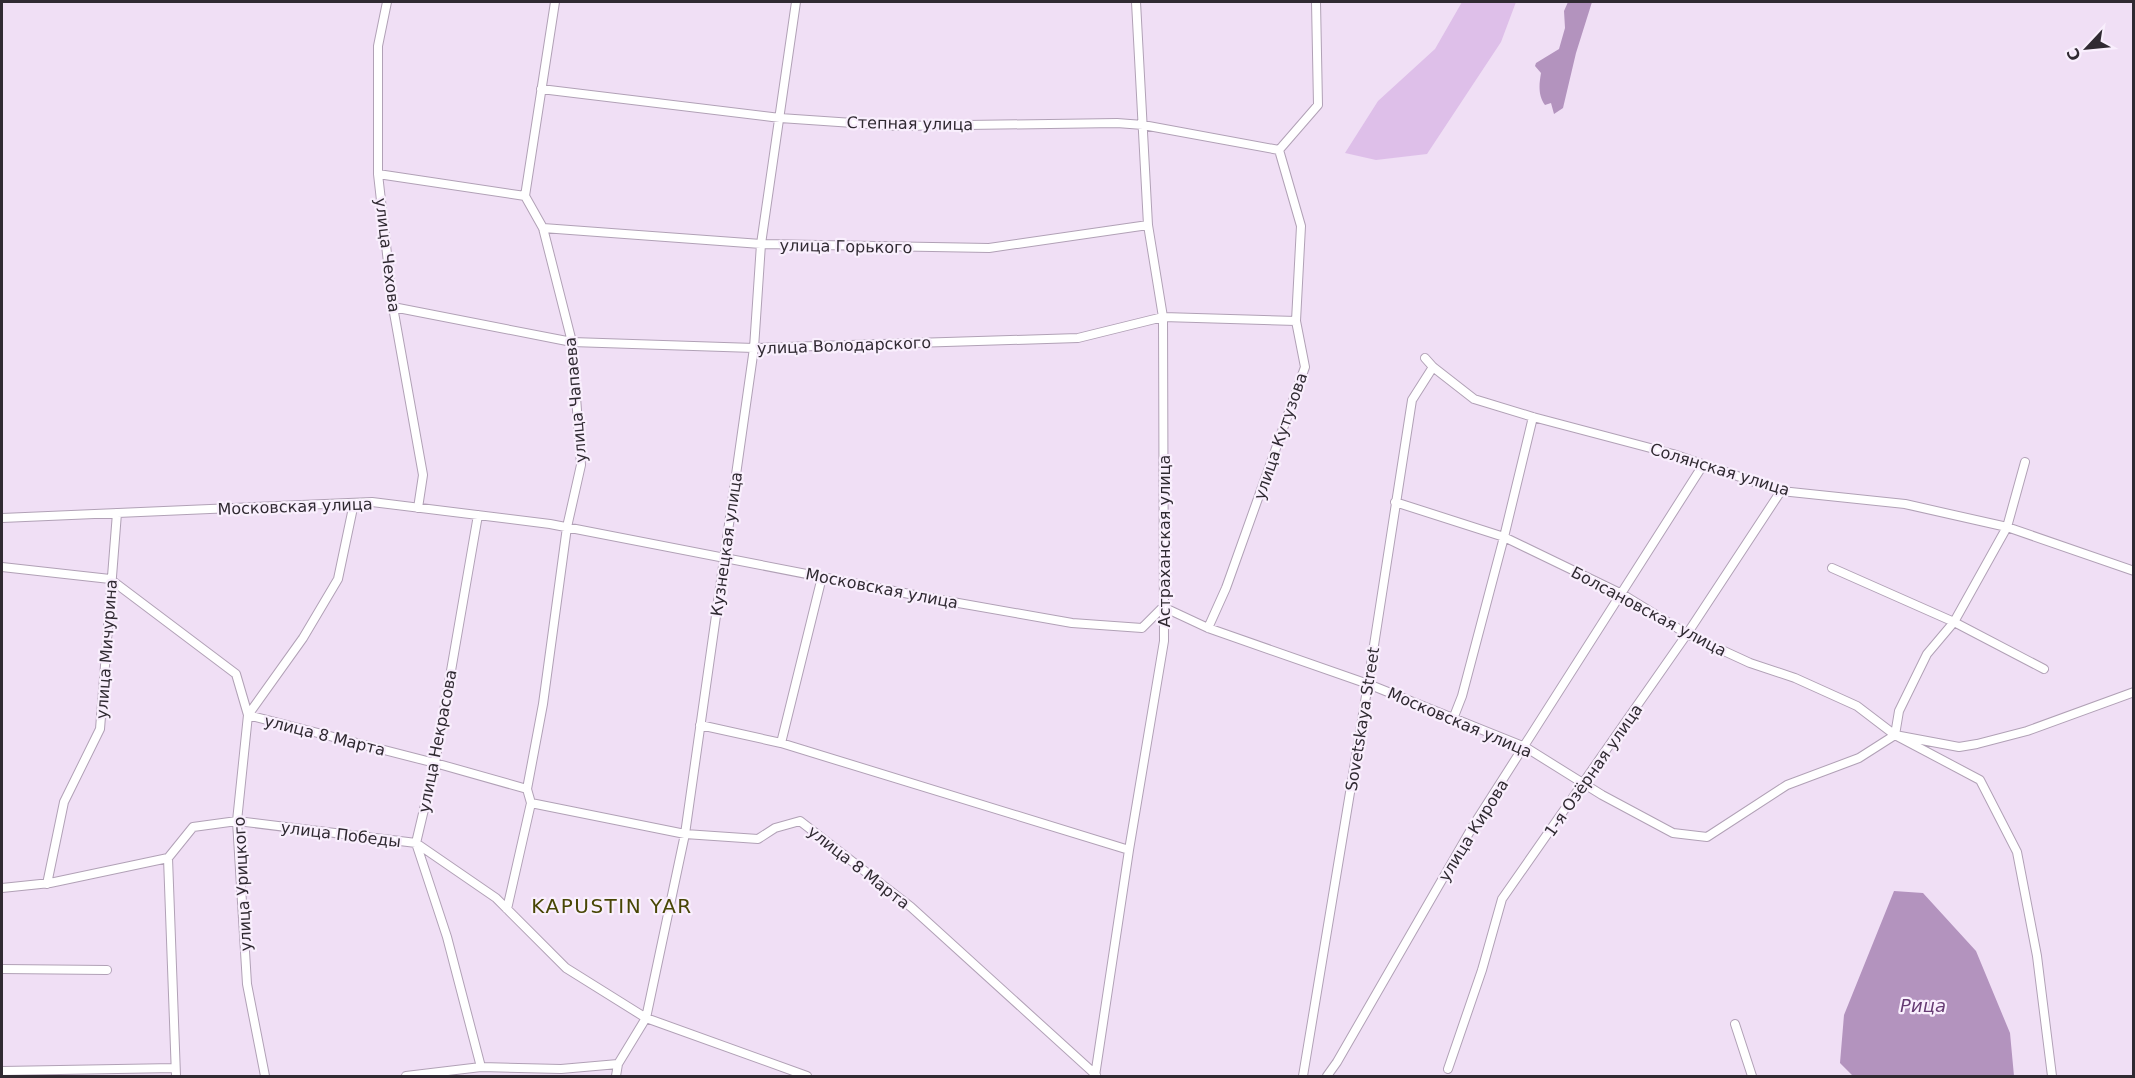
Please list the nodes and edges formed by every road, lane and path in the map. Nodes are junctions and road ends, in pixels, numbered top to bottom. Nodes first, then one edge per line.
1 (387, 2) edge
2 (555, 2) edge
3 (796, 2) edge
4 (1136, 2) edge
5 (1316, 2) edge
6 (541, 88) junction
7 (780, 118) junction
8 (1143, 125) junction
9 (1278, 150) junction
10 (378, 174) junction
11 (525, 196) junction
12 (1148, 225) junction
13 (543, 228) junction
14 (761, 244) junction
15 (393, 306) junction
16 (1163, 317) junction
17 (1296, 321) junction
18 (572, 342) junction
19 (754, 348) junction
20 (1425, 358) dead end
21 (1433, 367) junction
22 (1533, 417) junction
23 (2025, 462) dead end
24 (1703, 465) junction
25 (1781, 491) junction
26 (1395, 502) junction
27 (354, 503) junction
28 (418, 508) junction
29 (117, 513) junction
30 (478, 515) junction
31 (2, 518) edge
32 (567, 527) junction
33 (2007, 527) junction
34 (1504, 537) junction
35 (724, 558) junction
36 (2, 567) edge
37 (1832, 568) dead end
38 (2133, 571) edge
39 (822, 577) junction
40 (110, 579) junction
41 (1622, 594) junction
42 (1163, 607) junction
43 (1954, 622) junction
44 (1208, 628) junction
45 (1687, 634) junction
46 (2044, 669) dead end
47 (1368, 684) junction
48 (2133, 692) edge
49 (248, 715) junction
50 (1453, 719) junction
51 (700, 725) junction
52 (1895, 735) junction
53 (781, 743) junction
54 (1525, 747) junction
55 (435, 763) junction
56 (1583, 784) junction
57 (527, 789) junction
58 (531, 803) junction
59 (237, 821) junction
60 (685, 834) junction
61 (416, 843) junction
62 (1129, 850) junction
63 (168, 858) junction
64 (47, 884) junction
65 (2, 888) edge
66 (507, 909) junction
67 (2, 969) edge
68 (107, 970) dead end
69 (646, 1018) junction
70 (1734, 1024) dead end
71 (618, 1064) junction
72 (481, 1067) junction
73 (1448, 1069) dead end
74 (2, 1071) edge
75 (176, 1072) edge
76 (1096, 1076) edge
77 (265, 1077) edge
78 (406, 1077) edge
79 (616, 1077) edge
80 (807, 1077) edge
81 (1303, 1077) edge
82 (1326, 1077) edge
83 (1752, 1077) edge
84 (2052, 1077) edge

1 - 10 street, улица Чехова
2 - 6 street
3 - 7 street, Кузнецкая улица
4 - 8 street, Астраханская улица
5 - 9 street
6 - 7 street, Степная улица
6 - 11 street
7 - 8 street, Степная улица
7 - 14 street, Кузнецкая улица
8 - 9 street, Степная улица
8 - 12 street, Астраханская улица
9 - 17 street, улица Кутузова
10 - 11 street
10 - 15 street, улица Чехова
11 - 13 street, улица Чапаева
12 - 14 street, улица Горького
12 - 16 street, Астраханская улица
13 - 14 street, улица Горького
13 - 18 street, улица Чапаева
14 - 19 street, Кузнецкая улица
15 - 18 street, улица Володарского
15 - 28 street, улица Чехова
16 - 17 street, улица Володарского
16 - 19 street, улица Володарского
16 - 42 street, Астраханская улица
17 - 44 street, улица Кутузова
18 - 19 street, улица Володарского
18 - 32 street, улица Чапаева
19 - 35 street, Кузнецкая улица
20 - 21 street, Солянская улица
21 - 22 street, Солянская улица
21 - 26 street, Sovetskaya Street
22 - 24 street, Солянская улица
22 - 34 street
23 - 33 street
24 - 25 street, Солянская улица
24 - 41 street, улица Кирова
25 - 33 street, Солянская улица
25 - 45 street, 1-я Озёрная улица
26 - 34 street, Болсановская улица
26 - 47 street, Sovetskaya Street
27 - 28 street, Московская улица
27 - 29 street, Московская улица
27 - 49 street, улица Урицкого
28 - 30 street, Московская улица
29 - 31 street, Московская улица
29 - 40 street, улица Мичурина
30 - 32 street, Московская улица
30 - 55 street, улица Некрасова
32 - 35 street, Московская улица
32 - 57 street, улица Чапаева
33 - 38 street, Солянская улица
33 - 43 street
34 - 41 street, Болсановская улица
34 - 50 street
35 - 39 street, Московская улица
35 - 51 street, Кузнецкая улица
36 - 40 street
37 - 43 street
39 - 42 street, Московская улица
39 - 53 street
40 - 49 street, улица 8 Марта
40 - 64 street, улица Мичурина
41 - 45 street, Болсановская улица
41 - 54 street, улица Кирова
42 - 44 street, Московская улица
42 - 62 street, Астраханская улица
43 - 46 street
43 - 52 street
44 - 47 street, Московская улица
45 - 52 street, Болсановская улица
45 - 56 street, 1-я Озёрная улица
47 - 50 street, Московская улица
47 - 81 street, Sovetskaya Street
48 - 52 street
49 - 55 street, улица 8 Марта
49 - 59 street, улица Урицкого
50 - 54 street, Московская улица
51 - 53 street
51 - 60 street, Кузнецкая улица
52 - 56 street, Московская улица
52 - 84 street, Болсановская улица
53 - 62 street
54 - 56 street, Московская улица
54 - 82 street, улица Кирова
55 - 57 street, улица 8 Марта
55 - 61 street, улица Некрасова
56 - 73 street, 1-я Озёрная улица
57 - 58 street, улица Чапаева
58 - 60 street, улица 8 Марта
58 - 66 street, улица Чапаева
59 - 61 street, улица Победы
59 - 63 street, улица Победы
59 - 77 street, улица Урицкого
60 - 69 street, Кузнецкая улица
60 - 76 street, улица 8 Марта
61 - 66 street, улица Победы
61 - 72 street
62 - 76 street, Астраханская улица
63 - 64 street
63 - 75 street
64 - 65 street
66 - 69 street, улица Победы
67 - 68 street
69 - 71 street, Кузнецкая улица
69 - 80 street, улица Победы
70 - 83 street
71 - 72 street
71 - 79 street, Кузнецкая улица
72 - 78 street
74 - 75 street

